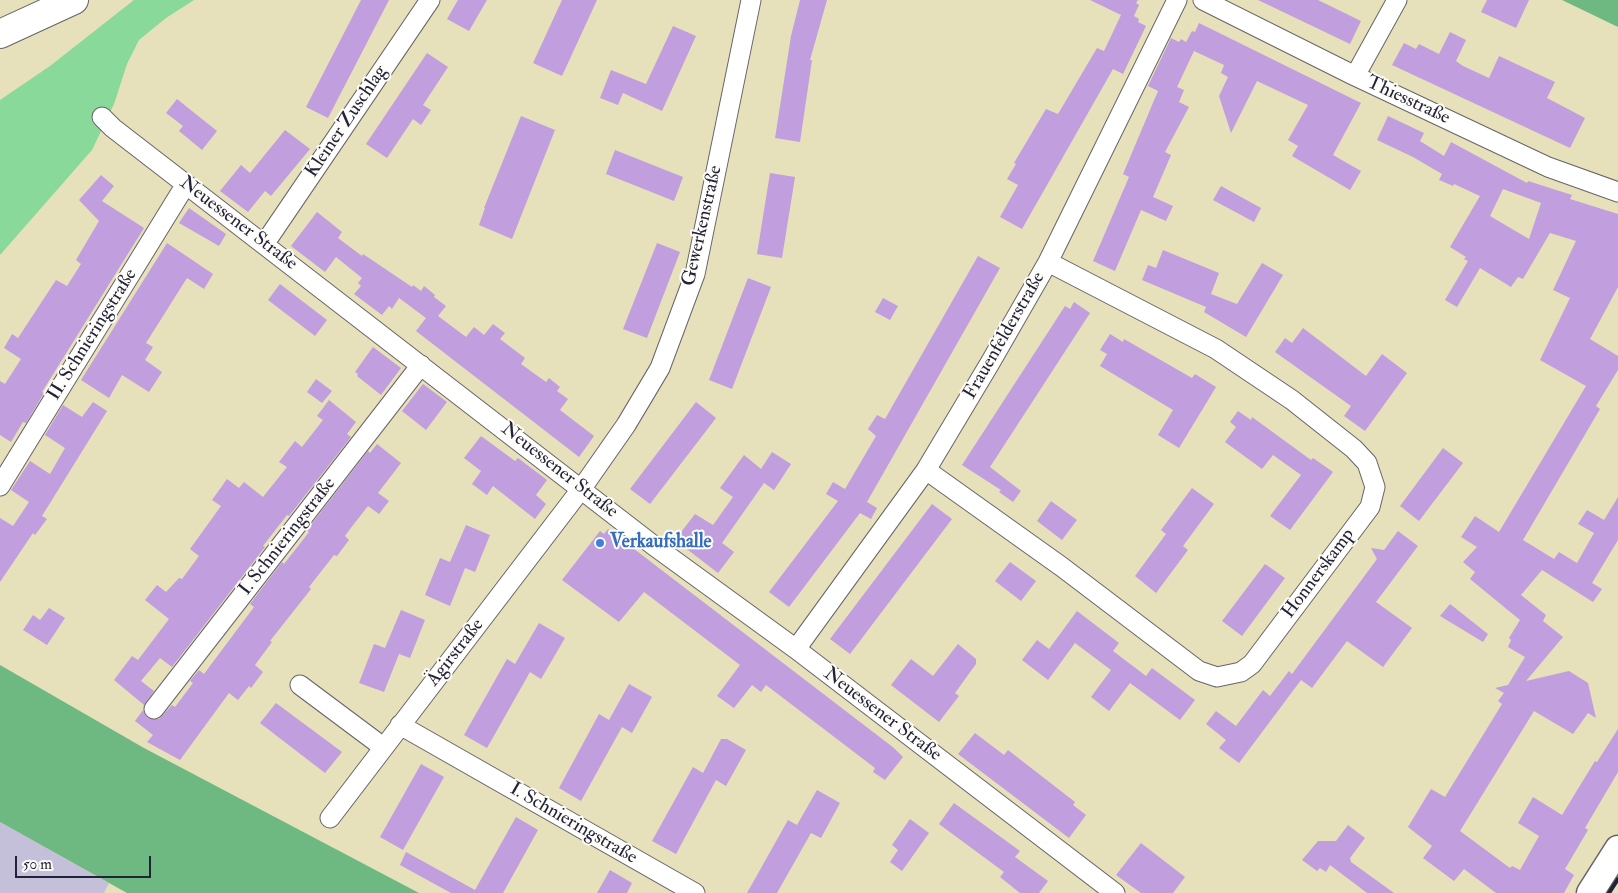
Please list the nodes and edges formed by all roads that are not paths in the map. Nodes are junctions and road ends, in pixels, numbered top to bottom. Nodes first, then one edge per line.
1 (74, 0) edge
2 (430, 0) edge
3 (751, 0) edge
4 (1177, 0) edge
5 (1203, 0) edge
6 (1397, 0) edge
7 (0, 34) edge
8 (1355, 76) junction
9 (102, 117) dead end
10 (186, 184) junction
11 (1618, 192) edge
12 (265, 244) junction
13 (1048, 262) junction
14 (421, 365) junction
15 (926, 470) junction
16 (0, 486) edge
17 (582, 488) junction
18 (796, 649) junction
19 (300, 685) dead end
20 (154, 709) dead end
21 (400, 725) junction
22 (383, 748) junction
23 (330, 818) dead end
24 (1618, 849) edge
25 (695, 893) edge
26 (1115, 893) edge
27 (1590, 893) edge

1 - 7 highway
2 - 12 street, Kleiner Zuschlag
3 - 17 street, Gewerkenstraße
4 - 13 street, Frauenfelderstraße
5 - 8 street, Thiesstraße
6 - 8 street
8 - 11 street, Thiesstraße
9 - 10 street, Neuessener Straße
10 - 12 street, Neuessener Straße
10 - 16 street, II. Schnieringstraße
12 - 14 street, Neuessener Straße
13 - 15 street, Frauenfelderstraße
13 - 15 street, Honnerskamp
14 - 17 street, Neuessener Straße
14 - 20 street, I. Schnieringstraße
15 - 18 street, Frauenfelderstraße
17 - 18 street, Neuessener Straße
17 - 21 street, Ägirstraße
18 - 26 street, Neuessener Straße
19 - 22 street
21 - 22 street, Ägirstraße
21 - 25 street, I. Schnieringstraße
22 - 23 street, Ägirstraße
24 - 27 main road

